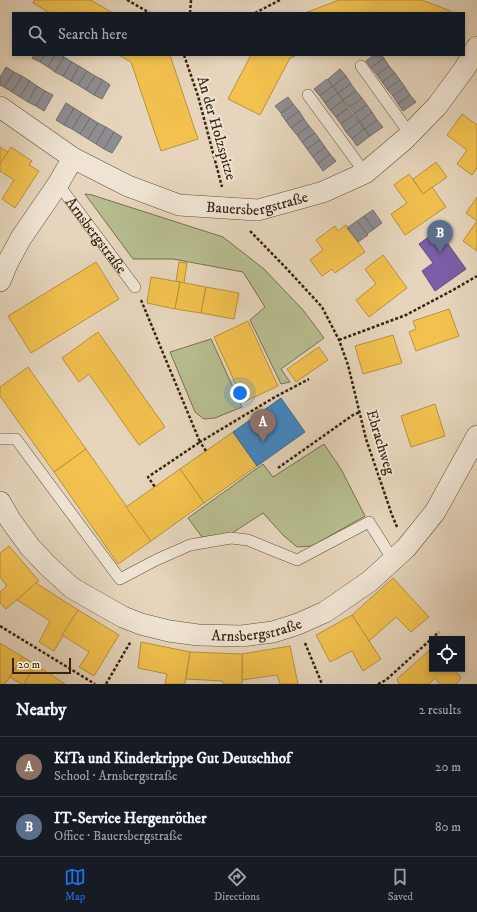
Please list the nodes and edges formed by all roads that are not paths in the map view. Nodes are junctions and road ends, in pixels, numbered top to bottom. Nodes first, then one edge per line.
1 (477, 47) edge
2 (361, 66) dead end
3 (308, 95) dead end
4 (0, 106) edge
5 (410, 134) junction
6 (73, 158) junction
7 (366, 172) junction
8 (58, 184) junction
9 (0, 281) edge
10 (135, 287) road end
11 (477, 436) edge
12 (0, 439) edge
13 (0, 502) edge
14 (400, 554) junction

1 - 5 street, Bauersbergstraße
2 - 5 lane
3 - 7 lane
4 - 6 street, Bauersbergstraße
5 - 7 street, Bauersbergstraße
6 - 7 street, Bauersbergstraße
6 - 8 street, Arnsbergstraße
8 - 9 street, Arnsbergstraße
8 - 10 lane, Arnsbergstraße
11 - 14 street, Arnsbergstraße
12 - 14 lane
13 - 14 street, Arnsbergstraße

